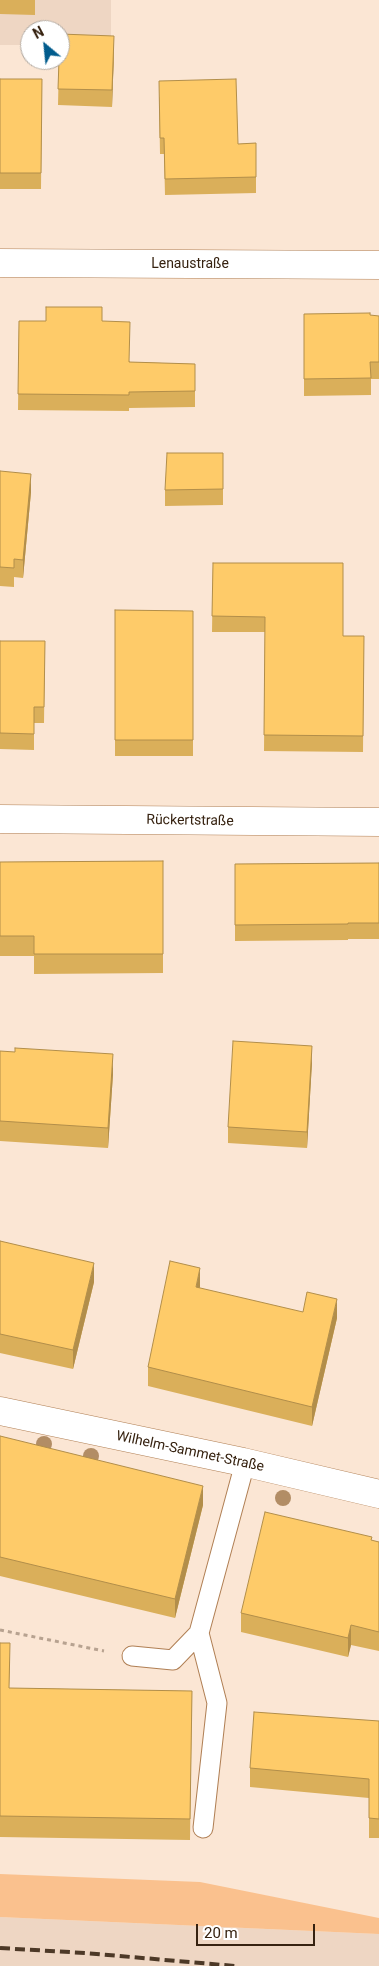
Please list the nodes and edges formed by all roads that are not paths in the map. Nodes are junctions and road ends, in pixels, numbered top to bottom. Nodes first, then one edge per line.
1 (0, 263) edge
2 (379, 265) edge
3 (0, 819) edge
4 (379, 822) edge
5 (0, 1411) edge
6 (245, 1463) junction
7 (379, 1494) edge
8 (199, 1633) junction
9 (132, 1656) road end
10 (203, 1828) dead end

1 - 2 street, Lenaustraße
3 - 4 street, Rückertstraße
5 - 6 street, Wilhelm-Sammet-Straße
6 - 7 street, Wilhelm-Sammet-Straße
6 - 8 lane
8 - 9 lane
8 - 10 lane

